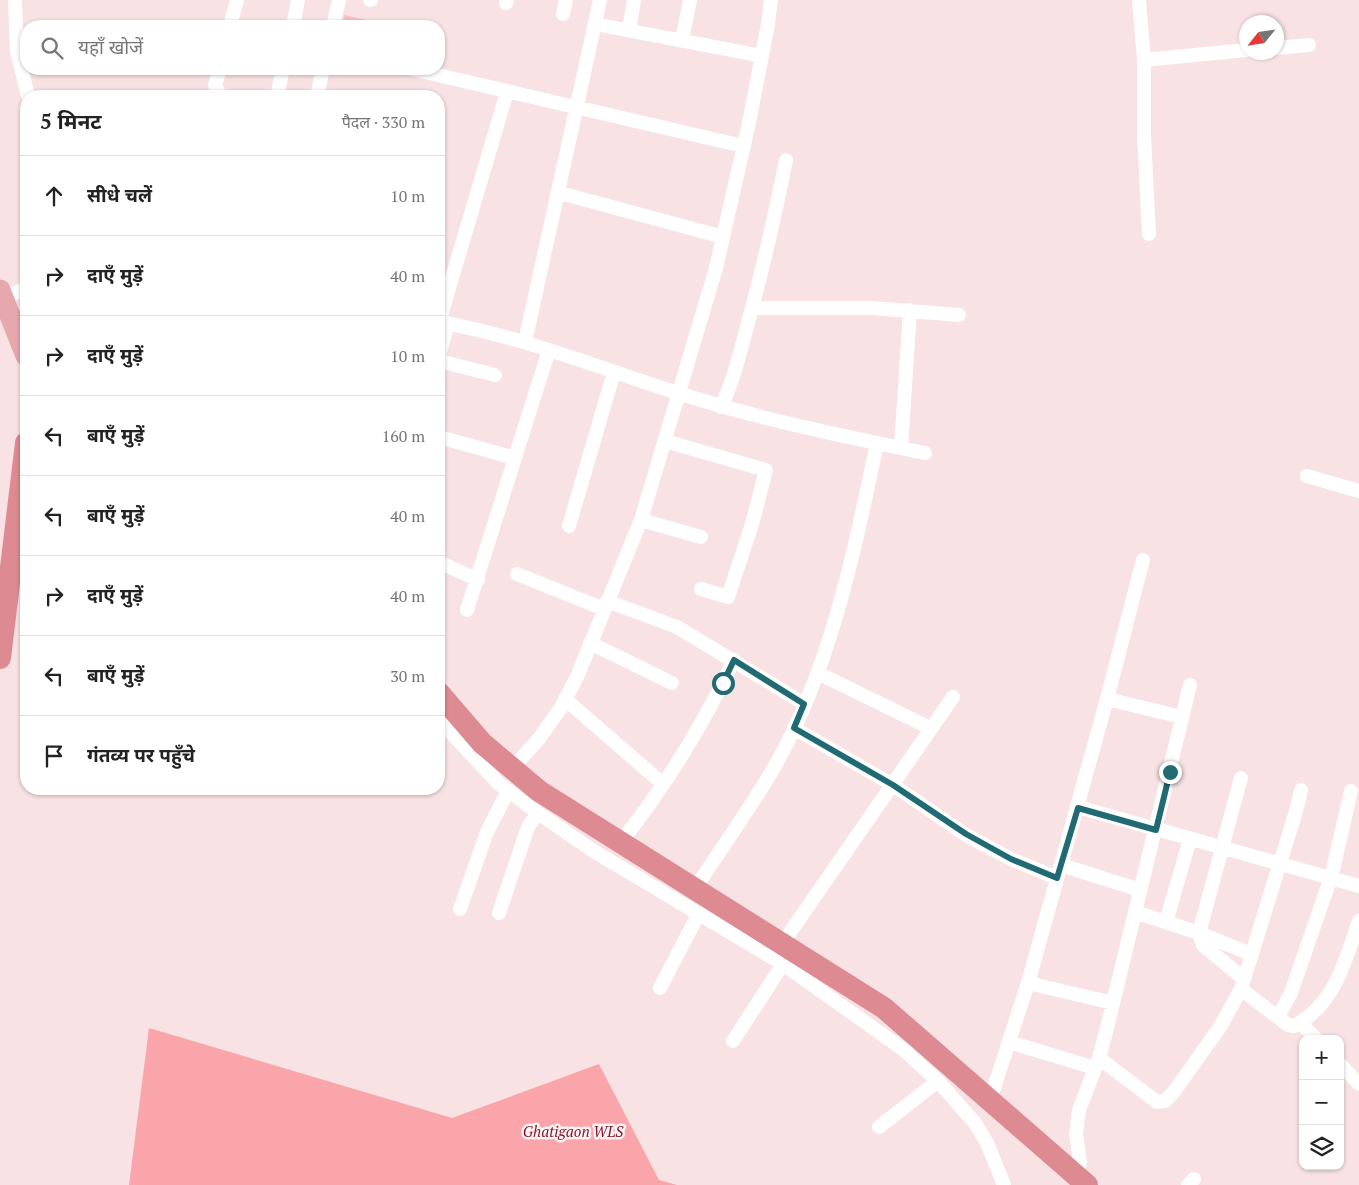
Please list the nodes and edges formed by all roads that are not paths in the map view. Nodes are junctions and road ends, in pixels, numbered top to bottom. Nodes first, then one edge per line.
1 (14, 0) edge
2 (237, 0) edge
3 (298, 0) edge
4 (339, 0) edge
5 (566, 0) edge
6 (600, 0) edge
7 (634, 0) edge
8 (690, 0) edge
9 (771, 0) edge
10 (1139, 0) edge
11 (563, 14) dead end
12 (232, 20) edge
13 (293, 20) edge
14 (334, 20) edge
15 (595, 24) junction
16 (629, 30) junction
17 (682, 40) junction
18 (1309, 45) dead end
19 (1284, 47) edge
20 (1239, 51) edge
21 (762, 56) junction
22 (1144, 60) junction
23 (20, 63) edge
24 (23, 75) edge
25 (218, 75) edge
26 (282, 75) edge
27 (322, 75) edge
28 (437, 75) edge
29 (27, 90) edge
30 (218, 90) edge
31 (278, 90) edge
32 (318, 90) edge
33 (507, 92) junction
34 (577, 108) junction
35 (743, 146) junction
36 (786, 160) dead end
37 (560, 193) junction
38 (1149, 234) dead end
39 (723, 237) junction
40 (20, 290) edge
41 (2, 295) edge
42 (752, 308) junction
43 (910, 310) junction
44 (445, 311) edge
45 (959, 315) dead end
46 (445, 323) edge
47 (8, 330) edge
48 (525, 342) junction
49 (20, 347) edge
50 (549, 350) junction
51 (445, 362) edge
52 (614, 372) junction
53 (495, 375) dead end
54 (678, 393) junction
55 (721, 407) junction
56 (445, 439) edge
57 (664, 441) junction
58 (876, 443) junction
59 (901, 448) junction
60 (925, 453) dead end
61 (515, 458) junction
62 (20, 476) edge
63 (1307, 476) dead end
64 (1359, 491) edge
65 (641, 520) junction
66 (569, 526) dead end
67 (701, 537) dead end
68 (7, 548) edge
69 (1144, 560) dead end
70 (445, 565) edge
71 (517, 574) dead end
72 (478, 580) junction
73 (701, 589) dead end
74 (606, 605) junction
75 (467, 610) dead end
76 (590, 642) junction
77 (0, 658) edge
78 (734, 660) junction
79 (818, 672) junction
80 (672, 683) dead end
81 (1190, 684) dead end
82 (953, 697) dead end
83 (1107, 698) junction
84 (445, 700) edge
85 (565, 700) junction
86 (804, 704) junction
87 (1182, 717) junction
88 (445, 726) edge
89 (794, 728) junction
90 (930, 728) junction
91 (511, 769) junction
92 (1241, 778) dead end
93 (663, 784) junction
94 (893, 785) junction
95 (1301, 790) dead end
96 (508, 791) junction
97 (1351, 792) dead end
98 (1078, 808) junction
99 (538, 813) junction
100 (1156, 830) junction
101 (1190, 839) junction
102 (620, 843) junction
103 (1224, 848) junction
104 (1280, 863) junction
105 (1059, 872) junction
106 (1330, 878) junction
107 (1359, 886) edge
108 (694, 890) junction
109 (1140, 890) junction
110 (460, 909) dead end
111 (1135, 912) junction
112 (499, 913) dead end
113 (699, 913) junction
114 (1359, 921) edge
115 (1166, 922) junction
116 (1199, 934) junction
117 (782, 954) junction
118 (1251, 954) junction
119 (1028, 983) junction
120 (1242, 984) junction
121 (660, 988) dead end
122 (1113, 1003) junction
123 (1278, 1017) junction
124 (1301, 1023) junction
125 (1312, 1035) edge
126 (733, 1041) dead end
127 (1009, 1042) junction
128 (1097, 1063) junction
129 (1344, 1068) edge
130 (938, 1081) junction
131 (1359, 1084) edge
132 (990, 1100) junction
133 (879, 1127) dead end
134 (1082, 1180) edge
135 (1004, 1185) edge

1 - 23 street
2 - 12 street
3 - 13 street
4 - 14 street
5 - 11 street
6 - 15 street
7 - 16 street
8 - 17 street
9 - 21 street
10 - 22 street
15 - 16 street
15 - 34 street
16 - 17 street
17 - 21 street
18 - 19 street
20 - 22 street
21 - 35 street
22 - 38 street
24 - 29 street
25 - 30 street
26 - 31 street
27 - 32 street
28 - 33 street
33 - 34 street
33 - 44 street
34 - 35 street
34 - 37 street
35 - 39 street
36 - 42 street
37 - 39 street
37 - 48 street
39 - 54 street
40 - 41 street
41 - 47 main road
42 - 43 street
42 - 55 street
43 - 45 street
43 - 59 street
46 - 48 street
47 - 49 main road
48 - 50 street
50 - 52 street
50 - 61 street
51 - 53 street
52 - 54 street
52 - 66 street
54 - 55 street
54 - 57 street
55 - 58 street
56 - 61 street
57 - 65 street
57 - 73 street
58 - 59 street
58 - 79 street
59 - 60 street
61 - 72 street
62 - 68 highway
63 - 64 street
65 - 67 street
65 - 74 street
68 - 77 highway
69 - 83 street
70 - 72 street
71 - 74 street
72 - 75 street
74 - 76 street
74 - 78 street
76 - 80 street
76 - 85 street
78 - 86 street
78 - 93 street
79 - 86 street
79 - 90 street
81 - 87 street
82 - 90 street
83 - 87 street
83 - 98 street
84 - 91 highway
85 - 91 street
85 - 93 street
86 - 89 street
87 - 100 street
88 - 96 street
89 - 94 street
89 - 108 street
90 - 94 street
91 - 102 highway
92 - 103 street
93 - 102 street
94 - 105 street
94 - 117 street
95 - 104 street
96 - 99 street
96 - 110 street
97 - 106 street
98 - 100 street
98 - 105 street
99 - 112 street
99 - 113 street
100 - 101 street
100 - 109 street
101 - 103 street
101 - 115 street
102 - 108 highway
103 - 104 street
103 - 116 street
104 - 106 street
104 - 118 street
105 - 109 street
105 - 119 street
106 - 107 street
106 - 123 street
108 - 117 highway
109 - 111 street
111 - 115 street
111 - 122 street
113 - 117 street
113 - 121 street
114 - 124 street
115 - 116 street
116 - 118 street
116 - 120 street
117 - 126 street
117 - 130 street
117 - 132 highway
118 - 120 street
119 - 122 street
119 - 127 street
120 - 123 street
120 - 128 street
122 - 128 street
123 - 124 street
124 - 125 street
127 - 128 street
127 - 132 street
128 - 134 street
129 - 131 street
130 - 133 street
130 - 135 street
132 - 134 highway

